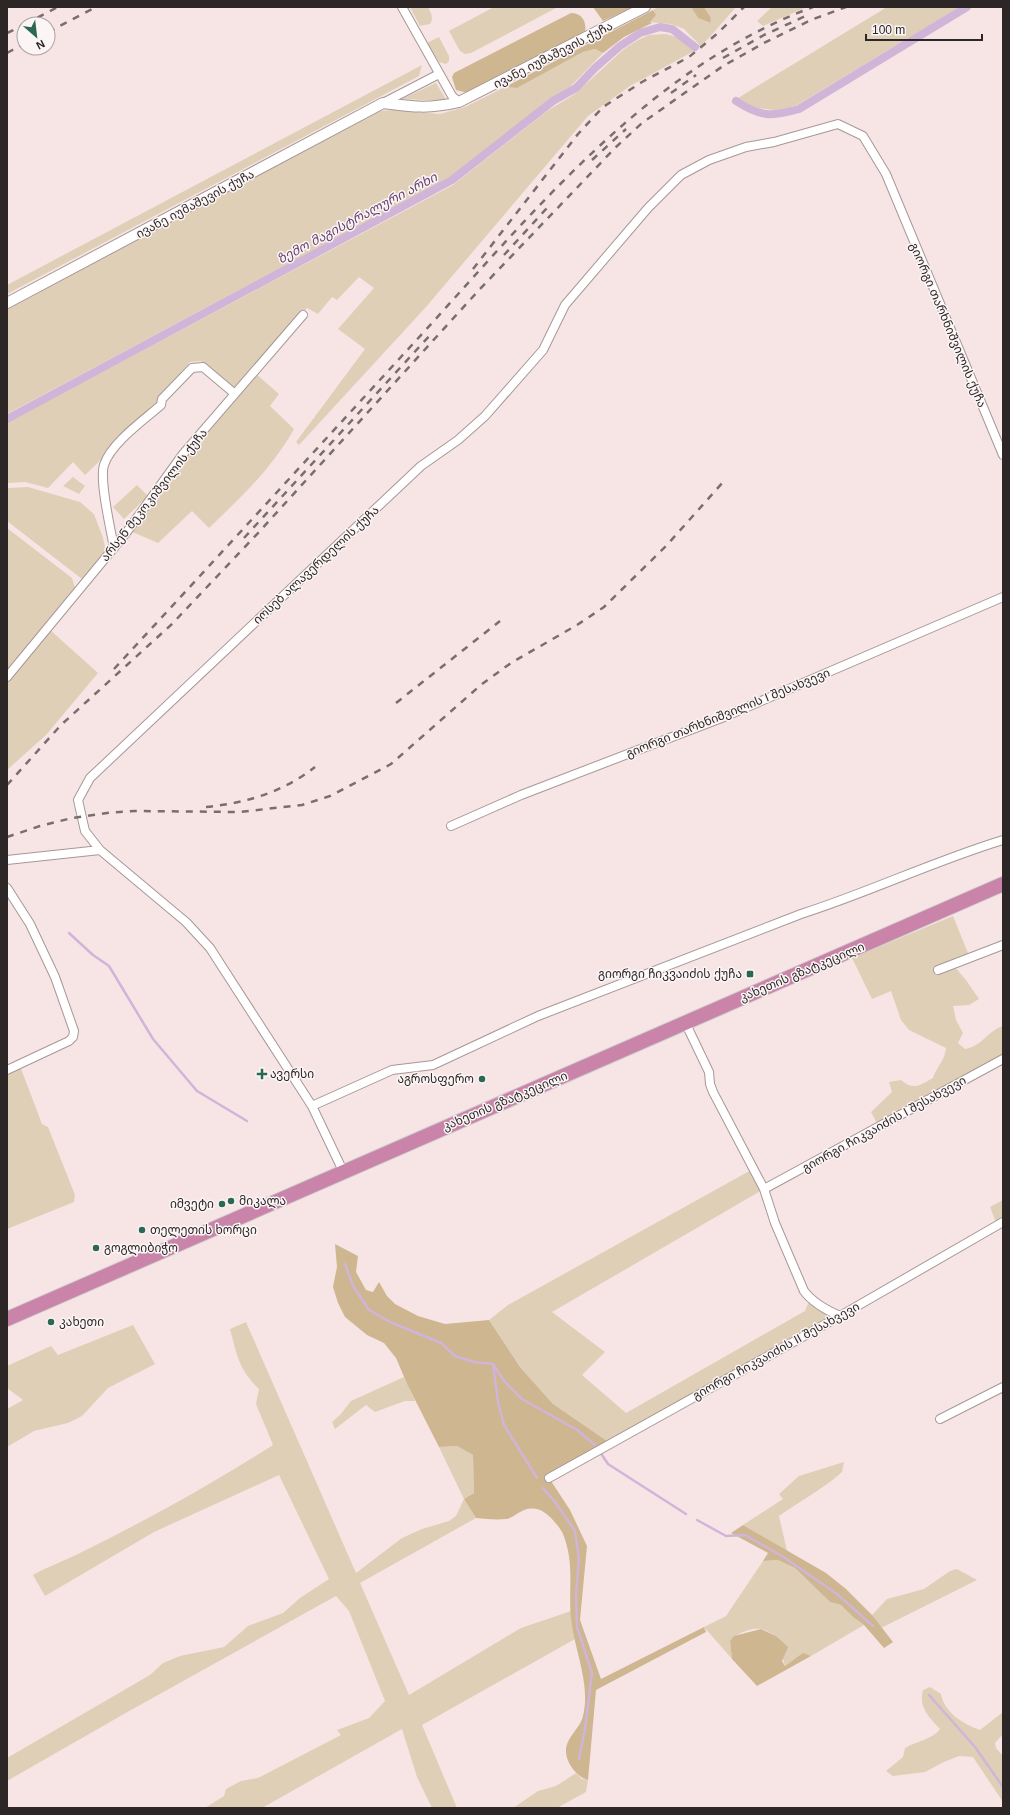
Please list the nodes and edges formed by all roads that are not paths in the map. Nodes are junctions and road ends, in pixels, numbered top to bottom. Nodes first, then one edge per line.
1 (402, 7) edge
2 (645, 7) edge
3 (439, 74) junction
4 (459, 102) junction
5 (383, 103) junction
6 (894, 195) joint
7 (7, 303) edge
8 (303, 315) dead end
9 (235, 394) junction
10 (1003, 455) edge
11 (114, 548) junction
12 (1003, 597) edge
13 (7, 677) edge
14 (451, 826) dead end
15 (1003, 840) edge
16 (100, 850) junction
17 (7, 860) edge
18 (1003, 884) edge
19 (7, 888) edge
20 (1003, 945) edge
21 (938, 970) dead end
22 (685, 1022) junction
23 (1003, 1058) edge
24 (7, 1070) edge
25 (312, 1106) junction
26 (343, 1171) junction
27 (764, 1189) junction
28 (1003, 1222) edge
29 (840, 1316) junction
30 (7, 1319) edge
31 (1003, 1387) edge
32 (940, 1420) dead end
33 (548, 1478) dead end

1 - 3 street
2 - 4 street, ივანე იუმაშევის ქუჩა
3 - 4 street
3 - 5 street, ივანე იუმაშევის ქუჩა
4 - 5 street, ივანე იუმაშევის ქუჩა
5 - 7 street, ივანე იუმაშევის ქუჩა
6 - 10 street, გიორგი თარხნიშვილის ქუჩა
6 - 16 street, იოსებ ალავერდელის ქუჩა
8 - 9 street, არსენ მეკოკიშვილის ქუჩა
9 - 11 street, არსენ მეკოკიშვილის ქუჩა
9 - 11 street
11 - 13 street, არსენ მეკოკიშვილის ქუჩა
12 - 14 street, გიორგი თარხნიშვილის I შესახვევი
15 - 25 street
16 - 17 street
16 - 25 street, იოსებ ალავერდელის ქუჩა
18 - 22 highway, კახეთის გზატკეცილი
19 - 24 street
20 - 21 street
22 - 26 highway, კახეთის გზატკეცილი
22 - 27 street
23 - 27 street, გიორგი ჩიკვაიძის I შესახვევი
25 - 26 street, იოსებ ალავერდელის ქუჩა
26 - 30 highway, კახეთის გზატკეცილი
27 - 29 street
28 - 29 street, გიორგი ჩიკვაიძის II შესახვევი
29 - 33 street, გიორგი ჩიკვაიძის II შესახვევი
31 - 32 street

